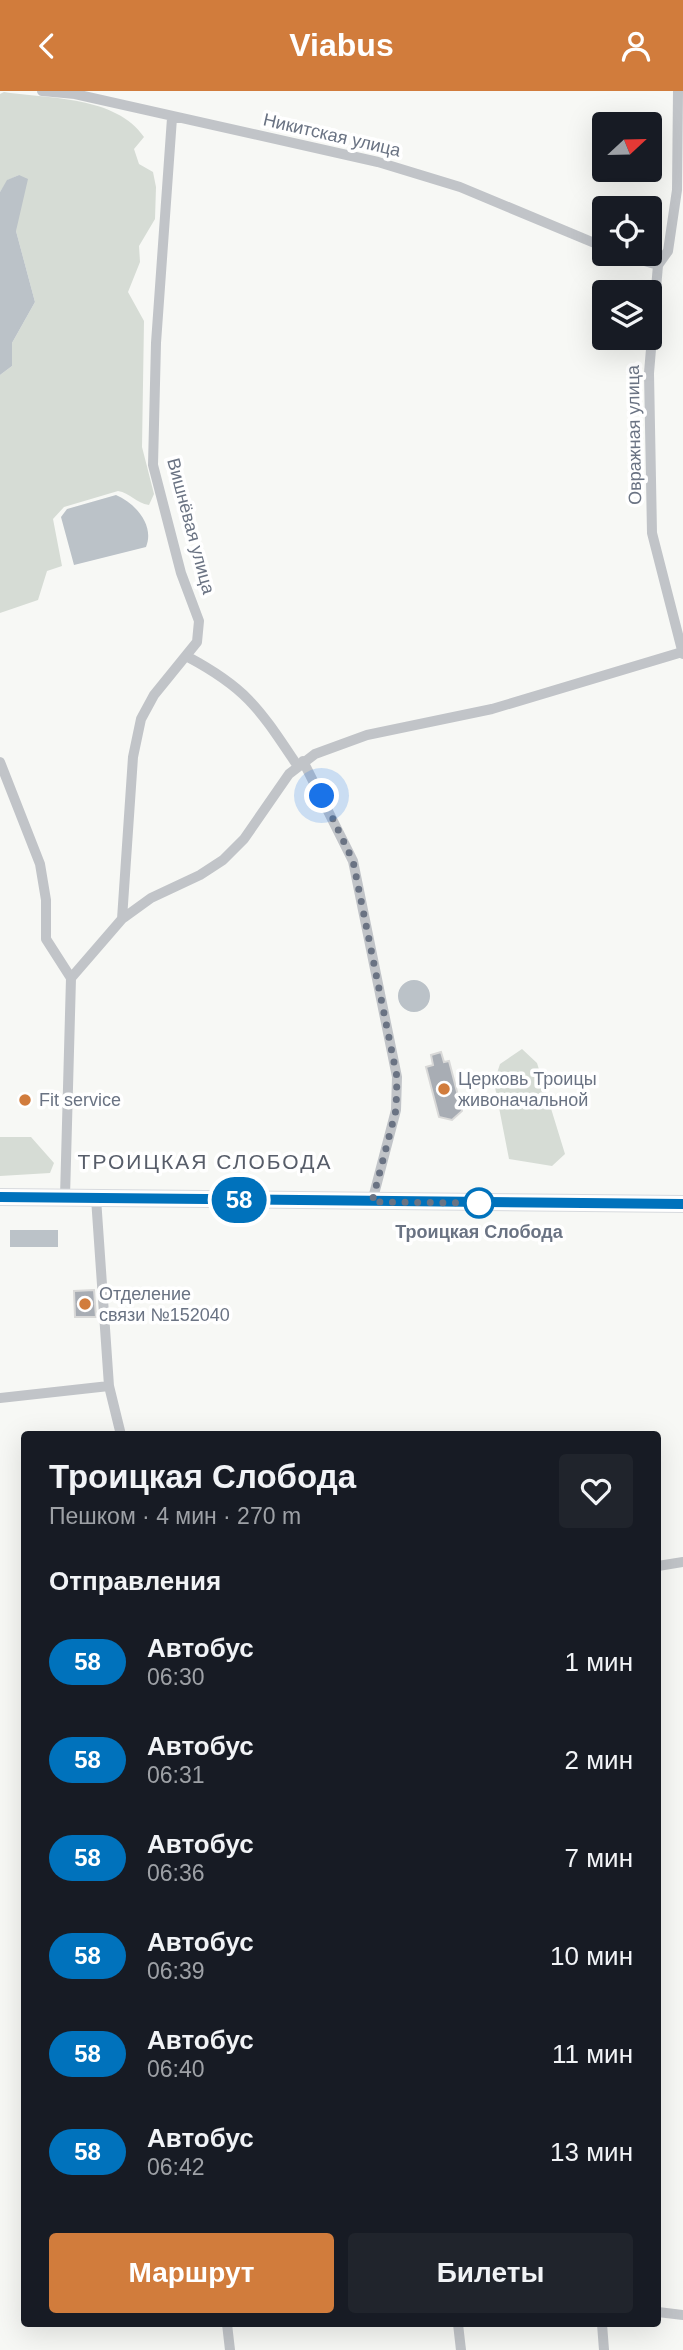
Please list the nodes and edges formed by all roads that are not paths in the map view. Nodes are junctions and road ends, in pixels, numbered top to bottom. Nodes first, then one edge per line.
1 (42, 91) edge
2 (678, 91) edge
3 (172, 118) junction
4 (592, 242) edge
5 (662, 259) edge
6 (658, 266) edge
7 (683, 653) edge
8 (188, 657) junction
9 (0, 762) edge
10 (300, 763) junction
11 (122, 919) junction
12 (71, 978) junction
13 (0, 1197) edge
14 (65, 1197) junction
15 (96, 1198) junction
16 (372, 1202) junction
17 (683, 1204) edge
18 (109, 1386) junction
19 (0, 1398) edge
20 (120, 1431) edge
21 (683, 1562) edge
22 (661, 1566) edge
23 (661, 2312) edge
24 (683, 2315) edge
25 (227, 2327) edge
26 (458, 2327) edge
27 (602, 2327) edge
28 (230, 2350) edge
29 (461, 2350) edge
30 (604, 2350) edge

1 - 3 street, Никитская улица
2 - 5 street, Овражная улица
3 - 4 street, Никитская улица
3 - 8 street, Вишнёвая улица
6 - 7 street, Овражная улица
7 - 10 street
8 - 10 street
8 - 11 street
9 - 12 street
10 - 11 street
10 - 16 street
11 - 12 street
12 - 14 street
13 - 14 main road
14 - 15 main road
15 - 16 main road
15 - 18 street
16 - 17 main road
18 - 19 street
18 - 20 street
21 - 22 street
23 - 24 street
25 - 28 street
26 - 29 street
27 - 30 street

